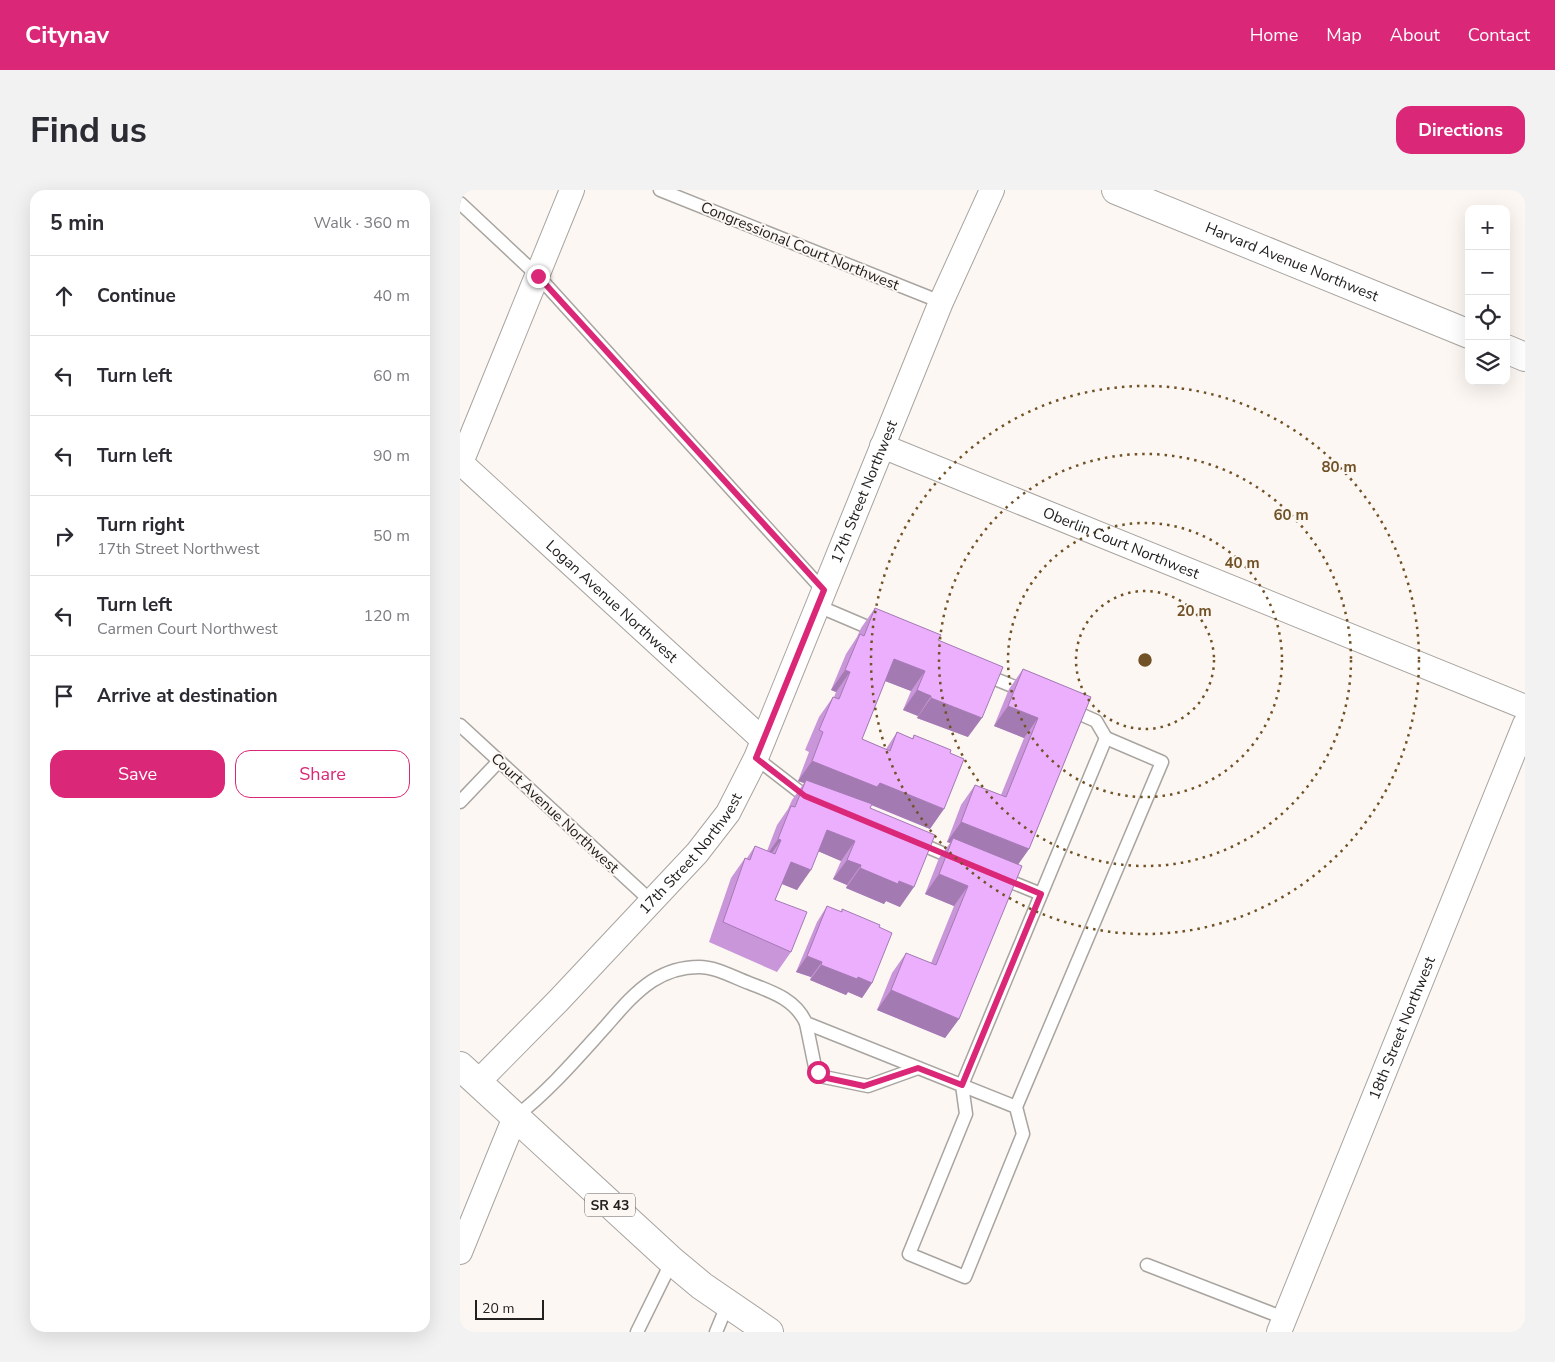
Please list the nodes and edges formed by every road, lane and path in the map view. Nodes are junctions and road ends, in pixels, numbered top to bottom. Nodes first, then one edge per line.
1 (572, 190) edge
2 (660, 190) edge
3 (992, 190) edge
4 (1116, 190) edge
5 (460, 203) edge
6 (538, 276) junction
7 (941, 302) junction
8 (1465, 332) edge
9 (1510, 351) edge
10 (1525, 357) edge
11 (882, 446) junction
12 (460, 464) edge
13 (820, 598) junction
14 (893, 637) edge
15 (967, 668) edge
16 (1041, 698) edge
17 (1060, 706) edge
18 (1525, 707) edge
19 (1525, 724) edge
20 (460, 725) edge
21 (1106, 738) junction
22 (759, 749) junction
23 (499, 761) junction
24 (460, 802) edge
25 (823, 803) edge
26 (905, 838) edge
27 (968, 864) edge
28 (986, 872) edge
29 (1041, 894) junction
30 (651, 901) junction
31 (806, 1023) junction
32 (918, 1068) junction
33 (469, 1074) edge
34 (962, 1085) junction
35 (1016, 1107) junction
36 (515, 1117) junction
37 (460, 1252) edge
38 (672, 1261) junction
39 (1147, 1265) dead end
40 (728, 1303) junction
41 (1282, 1325) edge
42 (638, 1332) edge
43 (716, 1332) edge
44 (769, 1332) edge

1 - 6 street
2 - 7 lane, Congressional Court Northwest
3 - 7 street, 17th Street Northwest
4 - 8 street, Harvard Avenue Northwest
5 - 6 lane
6 - 12 street
6 - 13 lane
7 - 11 street, 17th Street Northwest
9 - 10 street
11 - 13 street, 17th Street Northwest
11 - 18 street, Oberlin Court Northwest
12 - 22 street, Logan Avenue Northwest
13 - 14 lane
13 - 22 street, 17th Street Northwest
15 - 16 lane
17 - 21 lane
19 - 41 street, 18th Street Northwest
20 - 23 lane, Court Avenue Northwest
21 - 29 lane
21 - 35 lane
22 - 25 lane
22 - 30 street, 17th Street Northwest
23 - 24 lane
23 - 30 lane, Court Avenue Northwest
26 - 27 lane
28 - 29 lane
29 - 34 lane
30 - 33 street, 17th Street Northwest
31 - 32 lane
31 - 32 lane
31 - 36 lane
32 - 34 lane
33 - 36 street, SR 43
34 - 35 lane
34 - 35 lane
36 - 37 street
36 - 38 street, SR 43
38 - 40 street, SR 43
38 - 42 lane
39 - 41 lane
40 - 43 lane
40 - 44 street, SR 43

